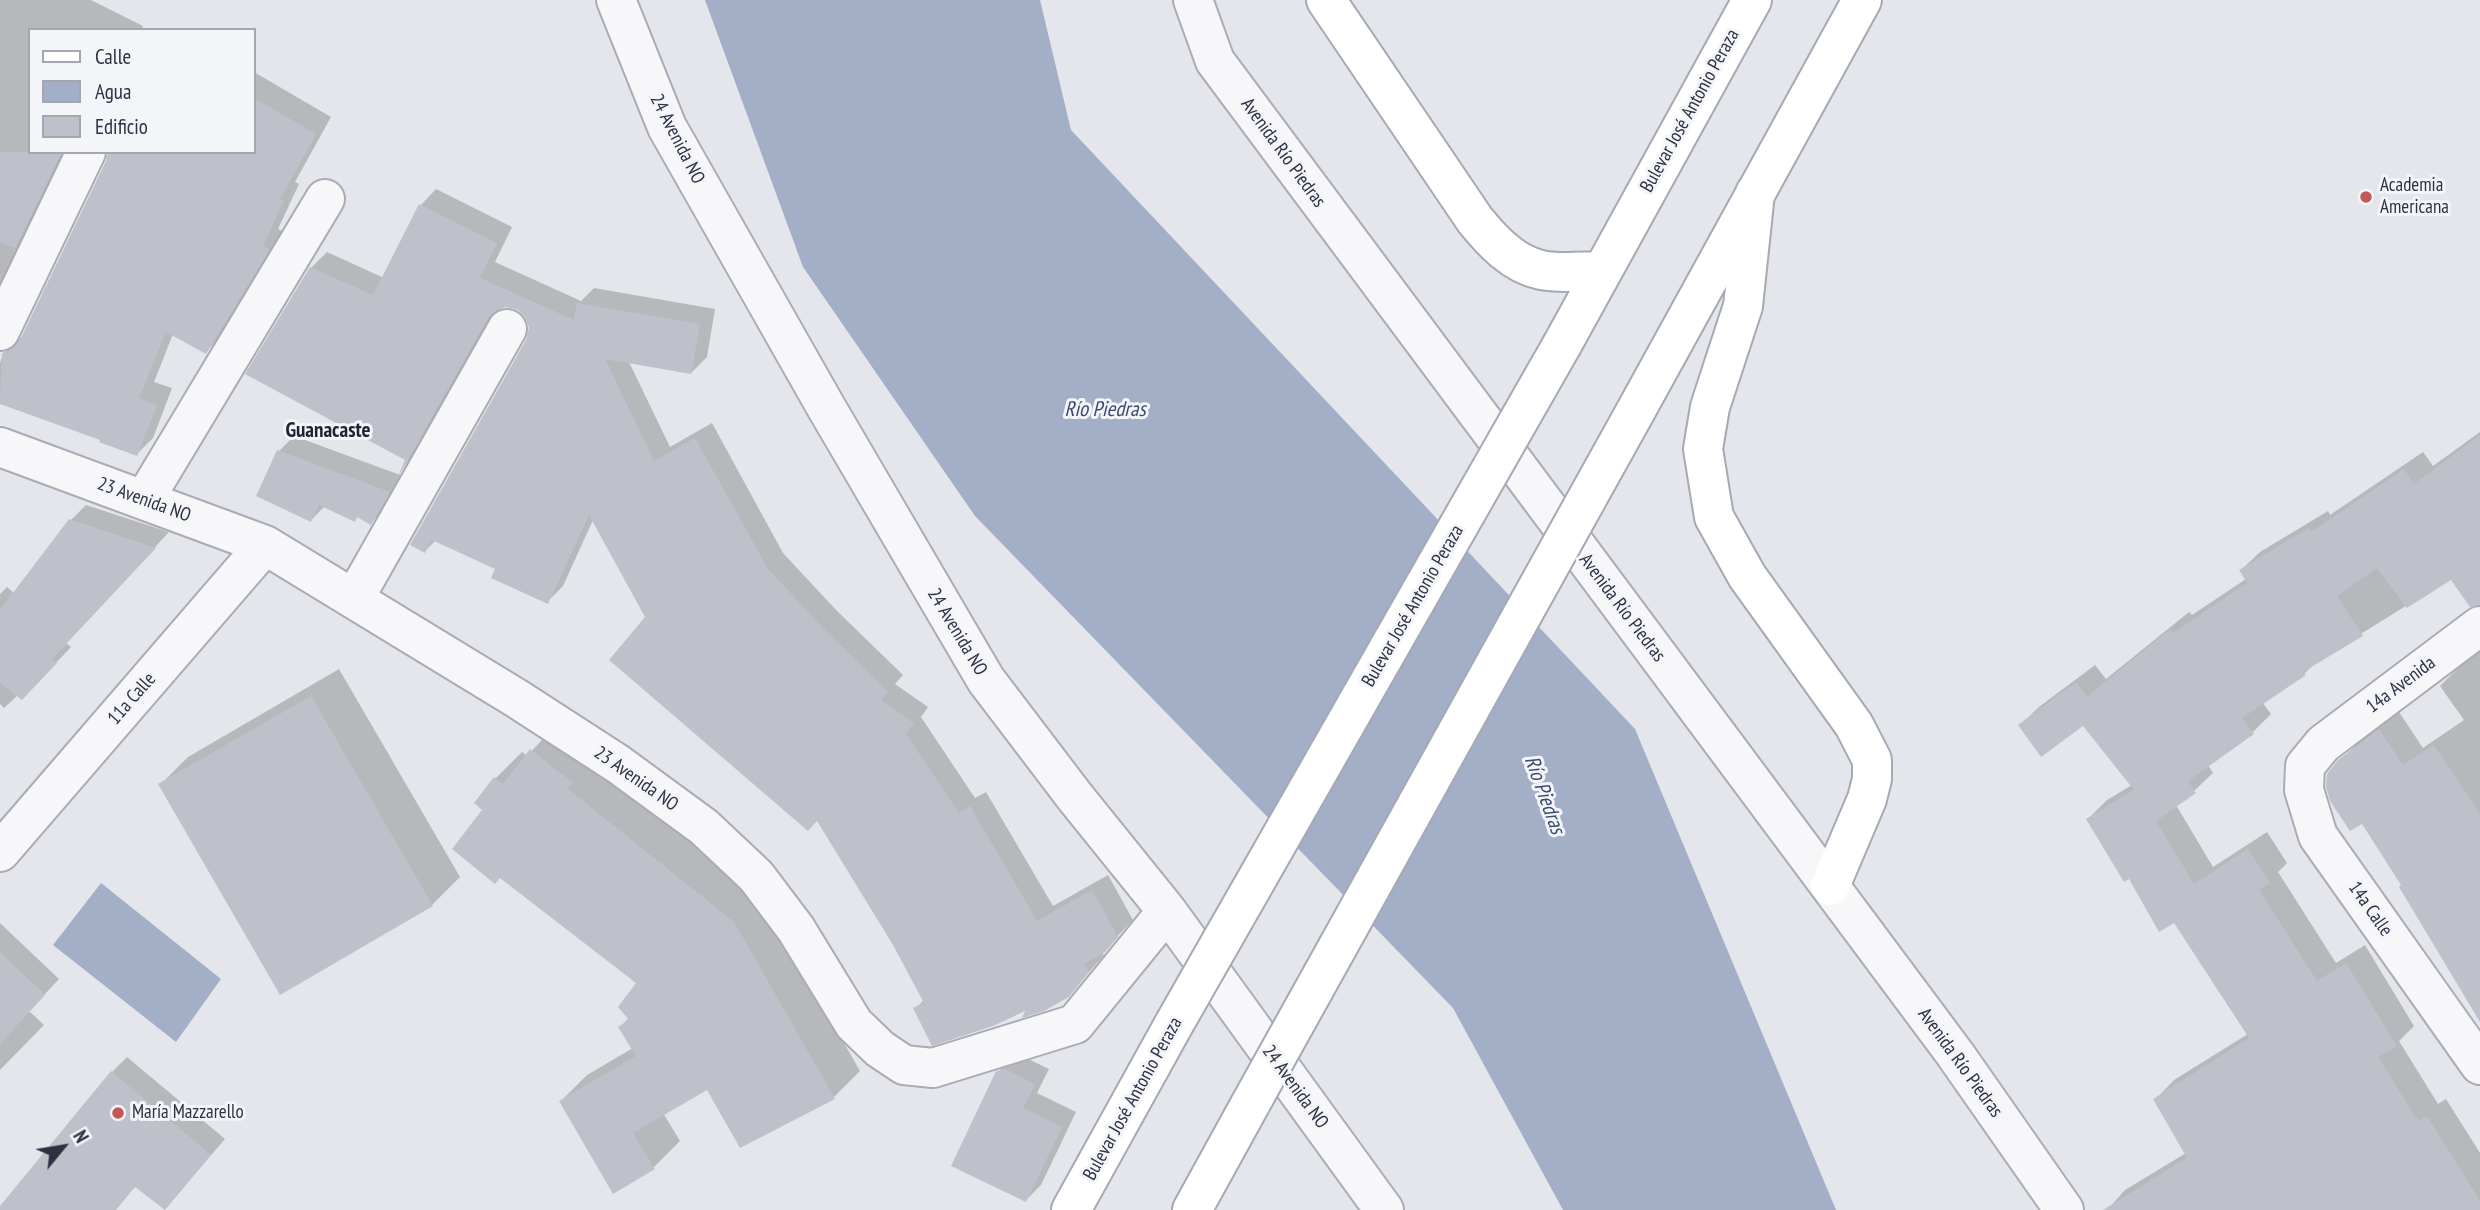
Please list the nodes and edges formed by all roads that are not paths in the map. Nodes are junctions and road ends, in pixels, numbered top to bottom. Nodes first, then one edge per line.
1 (616, 0) edge
2 (1193, 0) edge
3 (1326, 0) edge
4 (1752, 0) edge
5 (1862, 0) edge
6 (85, 154) edge
7 (1755, 193) junction
8 (325, 199) dead end
9 (1602, 271) junction
10 (507, 329) dead end
11 (0, 331) edge
12 (0, 447) edge
13 (144, 500) junction
14 (265, 545) junction
15 (354, 599) junction
16 (2480, 626) edge
17 (2323, 744) joint
18 (0, 852) edge
19 (1830, 887) junction
20 (1167, 911) junction
21 (2480, 1065) edge
22 (1369, 1203) edge
23 (1072, 1210) edge
24 (1192, 1210) edge
25 (2064, 1210) edge

1 - 20 street, 24 Avenida NO
2 - 19 street, Avenida Río Piedras
3 - 9 main road
4 - 9 main road, Bulevar José Antonio Peraza
5 - 7 main road
6 - 11 street
7 - 19 main road
7 - 24 main road, bridge
8 - 13 street
9 - 23 main road, Bulevar José Antonio Peraza, bridge
10 - 15 street
12 - 13 street, 23 Avenida NO
13 - 14 street, 23 Avenida NO
14 - 15 street, 23 Avenida NO
14 - 18 street, 11a Calle
15 - 20 street, 23 Avenida NO
16 - 17 street, 14a Avenida
17 - 21 street, 14a Calle
19 - 25 street, Avenida Río Piedras
20 - 22 street, 24 Avenida NO

